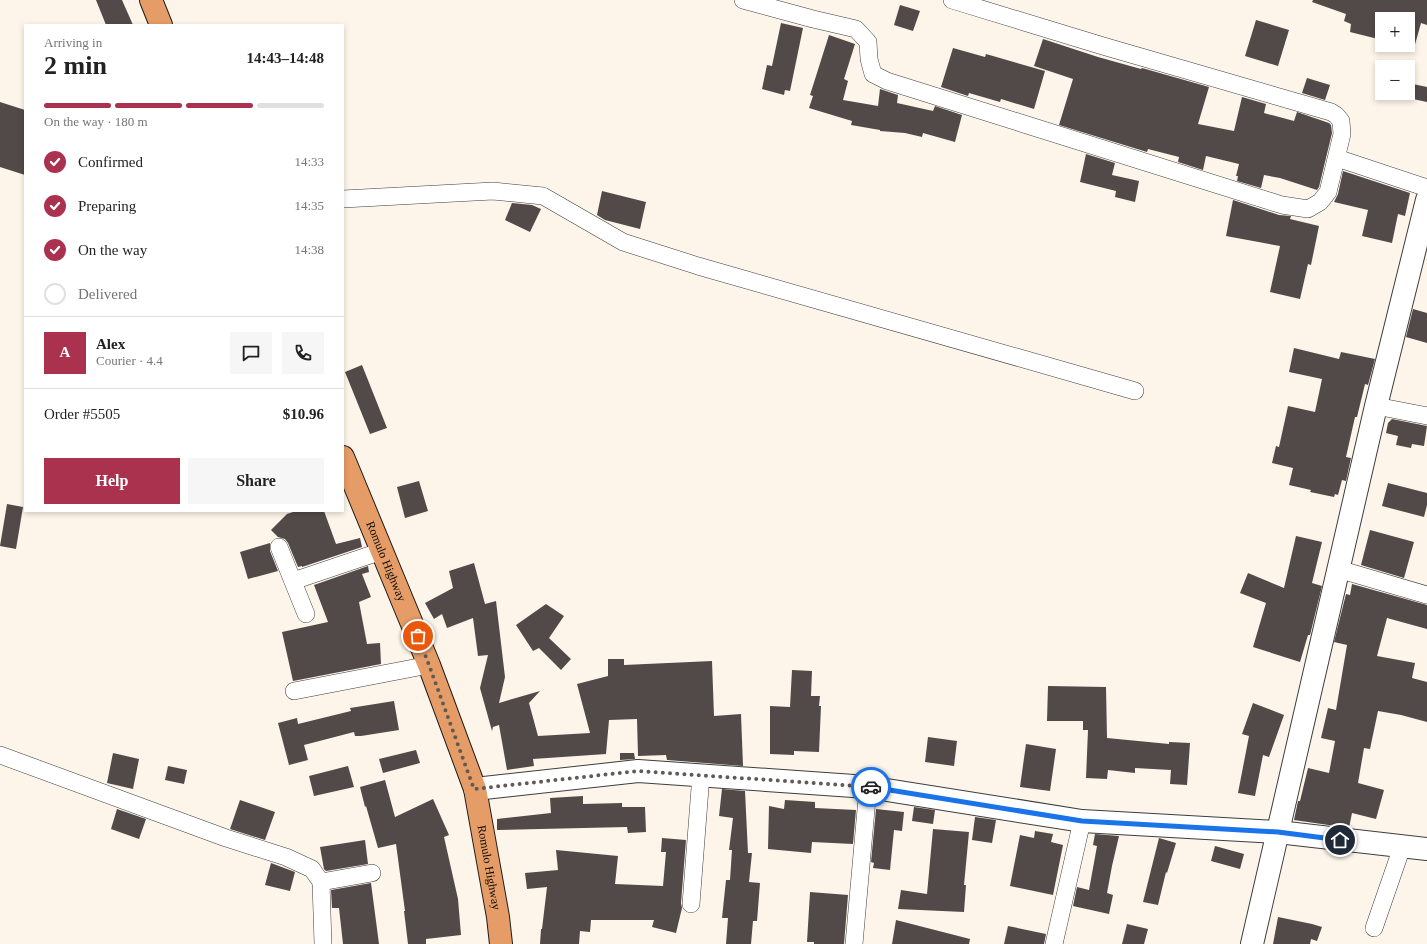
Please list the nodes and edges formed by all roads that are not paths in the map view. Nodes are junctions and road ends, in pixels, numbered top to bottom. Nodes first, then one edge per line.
1 (151, 0) edge
2 (743, 0) edge
3 (952, 0) edge
4 (161, 24) edge
5 (1337, 158) junction
6 (1427, 188) edge
7 (344, 199) edge
8 (1427, 200) edge
9 (1135, 391) dead end
10 (1376, 406) junction
11 (1427, 416) edge
12 (344, 459) edge
13 (279, 547) dead end
14 (382, 551) junction
15 (1338, 569) junction
16 (293, 581) junction
17 (1427, 596) edge
18 (306, 614) dead end
19 (429, 665) junction
20 (294, 691) dead end
21 (0, 755) edge
22 (701, 775) junction
23 (868, 787) junction
24 (474, 789) junction
25 (1082, 821) junction
26 (1278, 832) junction
27 (1402, 847) junction
28 (1427, 849) edge
29 (372, 873) dead end
30 (321, 882) junction
31 (691, 904) dead end
32 (1374, 928) dead end
33 (323, 944) edge
34 (501, 944) edge
35 (854, 944) edge
36 (1054, 944) edge
37 (1252, 944) edge

1 - 4 highway
2 - 5 street
3 - 5 street
5 - 6 street
7 - 9 street
8 - 10 street
10 - 11 street
10 - 15 street
12 - 14 highway, Romulo Highway
13 - 16 street
14 - 16 street
14 - 19 highway, Romulo Highway
15 - 17 street
15 - 26 street
16 - 18 street
19 - 20 street
19 - 24 highway, Romulo Highway
21 - 30 street
22 - 23 street
22 - 24 street
22 - 31 street
23 - 25 street
23 - 35 street
24 - 34 highway, Romulo Highway
25 - 26 street
25 - 36 street
26 - 27 street
26 - 37 street
27 - 28 street
27 - 32 street
29 - 30 street
30 - 33 street

